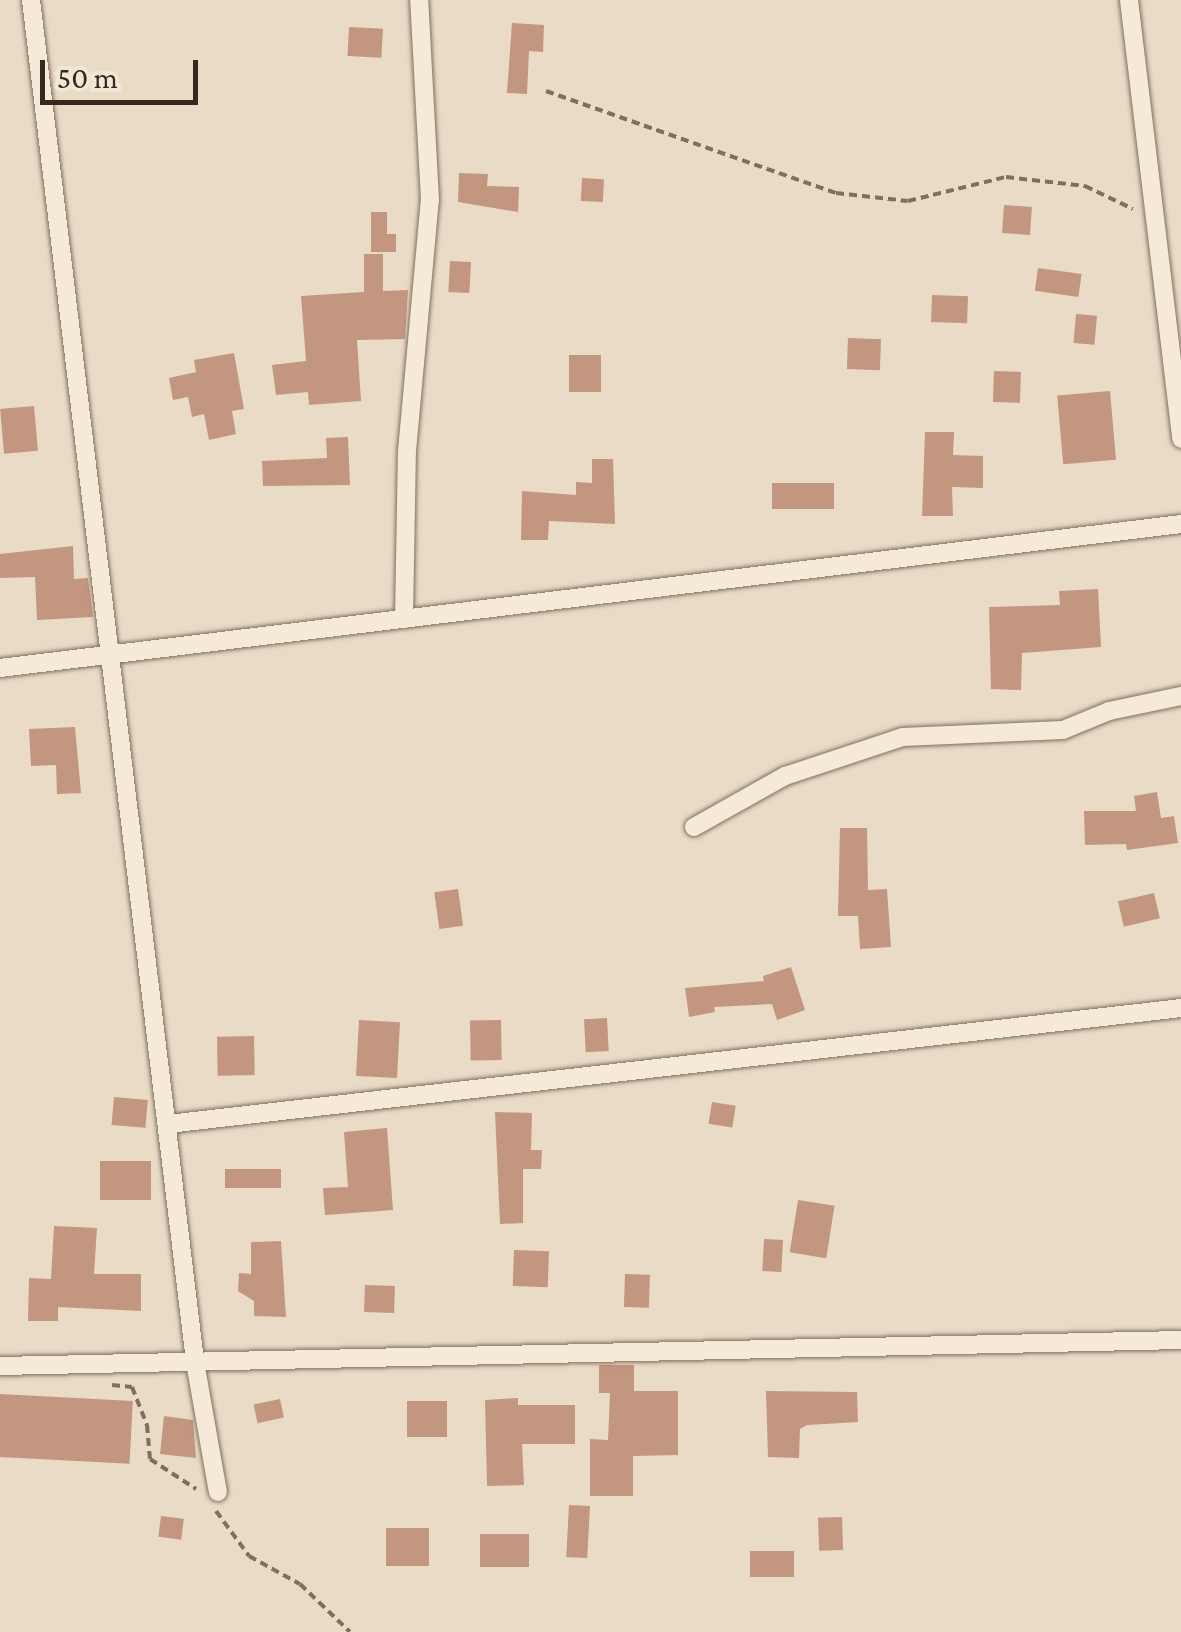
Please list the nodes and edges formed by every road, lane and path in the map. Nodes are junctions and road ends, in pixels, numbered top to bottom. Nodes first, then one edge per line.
1 (32, 0) edge
2 (419, 0) edge
3 (1129, 0) edge
4 (546, 91) dead end
5 (1155, 220) junction
6 (1181, 438) edge
7 (1181, 524) edge
8 (404, 619) junction
9 (108, 654) junction
10 (0, 668) edge
11 (1181, 696) edge
12 (694, 827) dead end
13 (1181, 1008) edge
14 (168, 1124) junction
15 (1181, 1340) edge
16 (195, 1362) junction
17 (0, 1366) edge
18 (218, 1492) dead end

1 - 9 street
2 - 8 street
3 - 5 street
4 - 5 path
5 - 6 street
7 - 8 street
8 - 9 street
9 - 10 street
9 - 14 street
11 - 12 street
13 - 14 street
14 - 16 street
15 - 16 street
16 - 17 street
16 - 18 street

